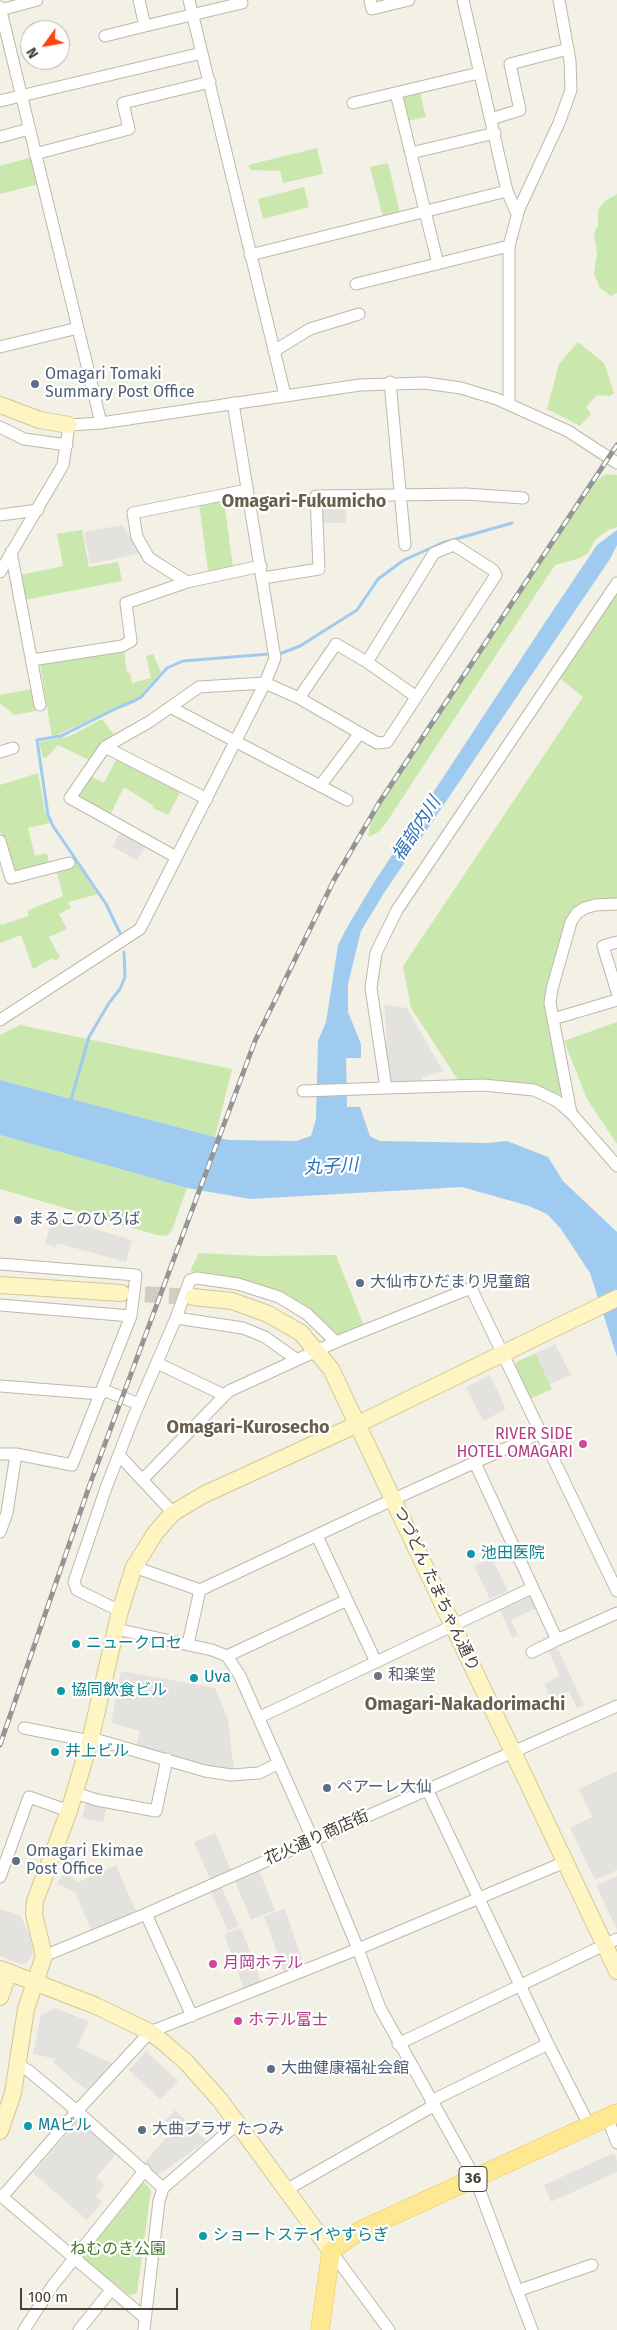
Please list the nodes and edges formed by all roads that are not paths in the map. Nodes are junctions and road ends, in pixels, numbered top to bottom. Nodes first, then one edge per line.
1 (38, 0) edge
2 (139, 0) edge
3 (189, 0) edge
4 (241, 0) edge
5 (370, 0) edge
6 (409, 0) edge
7 (463, 0) edge
8 (559, 0) edge
9 (0, 8) edge
10 (192, 16) junction
11 (2, 25) edge
12 (146, 26) junction
13 (105, 36) dead end
14 (568, 49) junction
15 (202, 53) junction
16 (479, 73) junction
17 (210, 82) junction
18 (396, 93) junction
19 (22, 96) junction
20 (0, 101) edge
21 (353, 103) dead end
22 (491, 119) junction
23 (29, 129) junction
24 (495, 133) junction
25 (0, 137) edge
26 (411, 153) junction
27 (35, 154) junction
28 (507, 191) junction
29 (425, 211) junction
30 (517, 214) junction
31 (509, 246) junction
32 (250, 255) junction
33 (438, 264) junction
34 (356, 284) dead end
35 (359, 314) dead end
36 (78, 328) junction
37 (0, 347) edge
38 (274, 351) junction
39 (390, 382) junction
40 (285, 394) junction
41 (1, 402) edge
42 (233, 403) junction
43 (509, 404) junction
44 (101, 423) junction
45 (69, 425) junction
46 (0, 427) edge
47 (67, 445) junction
48 (617, 463) edge
49 (247, 490) junction
50 (400, 495) junction
51 (523, 498) dead end
52 (38, 510) junction
53 (0, 515) edge
54 (405, 545) dead end
55 (11, 552) junction
56 (0, 572) edge
57 (262, 572) junction
58 (186, 582) junction
59 (617, 583) edge
60 (32, 660) junction
61 (367, 662) junction
62 (266, 683) junction
63 (415, 696) junction
64 (299, 698) junction
65 (40, 705) dead end
66 (170, 707) junction
67 (360, 733) junction
68 (235, 743) junction
69 (104, 747) junction
70 (13, 748) dead end
71 (0, 752) edge
72 (320, 786) junction
73 (207, 799) junction
74 (347, 800) dead end
75 (0, 841) edge
76 (176, 857) junction
77 (68, 863) dead end
78 (617, 904) edge
79 (617, 942) edge
80 (617, 992) edge
81 (617, 1000) edge
82 (553, 1019) junction
83 (0, 1020) edge
84 (386, 1088) junction
85 (303, 1091) dead end
86 (571, 1113) junction
87 (617, 1166) edge
88 (0, 1264) edge
89 (0, 1285) edge
90 (121, 1293) tunnel mouth
91 (193, 1298) tunnel mouth
92 (617, 1298) edge
93 (0, 1305) edge
94 (131, 1316) junction
95 (176, 1318) junction
96 (336, 1342) junction
97 (317, 1350) junction
98 (504, 1352) junction
99 (296, 1359) junction
100 (157, 1363) junction
101 (0, 1386) edge
102 (102, 1392) junction
103 (224, 1395) junction
104 (139, 1404) junction
105 (358, 1424) junction
106 (542, 1432) junction
107 (0, 1454) edge
108 (16, 1454) junction
109 (119, 1455) junction
110 (475, 1463) junction
111 (143, 1479) junction
112 (394, 1499) junction
113 (173, 1513) junction
114 (3, 1514) edge
115 (0, 1532) edge
116 (317, 1536) junction
117 (134, 1567) junction
118 (532, 1588) junction
119 (200, 1590) junction
120 (617, 1591) edge
121 (347, 1600) junction
122 (120, 1611) junction
123 (617, 1613) edge
124 (452, 1624) junction
125 (116, 1629) junction
126 (557, 1640) junction
127 (188, 1644) junction
128 (532, 1652) dead end
129 (227, 1656) junction
130 (376, 1662) junction
131 (617, 1706) edge
132 (260, 1716) junction
133 (24, 1728) dead end
134 (91, 1740) junction
135 (513, 1752) junction
136 (167, 1759) junction
137 (279, 1763) junction
138 (427, 1789) junction
139 (75, 1793) junction
140 (69, 1811) junction
141 (312, 1840) junction
142 (565, 1862) junction
143 (0, 1877) edge
144 (480, 1898) junction
145 (146, 1914) junction
146 (611, 1941) edge
147 (358, 1949) junction
148 (44, 1956) junction
149 (4, 1970) edge
150 (617, 1971) edge
151 (34, 1982) junction
152 (520, 1985) junction
153 (0, 1996) edge
154 (192, 2016) junction
155 (150, 2032) junction
156 (398, 2044) junction
157 (548, 2044) junction
158 (17, 2064) junction
159 (432, 2104) junction
160 (77, 2111) junction
161 (612, 2115) edge
162 (237, 2124) junction
163 (589, 2125) junction
164 (0, 2131) edge
165 (617, 2142) edge
166 (145, 2170) junction
167 (474, 2178) junction
168 (163, 2188) junction
169 (286, 2190) junction
170 (1, 2196) edge
171 (332, 2251) junction
172 (74, 2259) junction
173 (592, 2265) dead end
174 (111, 2290) junction
175 (517, 2291) junction
176 (145, 2318) junction
177 (24, 2330) edge
178 (78, 2330) edge
179 (144, 2330) edge
180 (320, 2330) edge
181 (389, 2330) edge
182 (532, 2330) edge

1 - 9 street
2 - 12 street
3 - 10 street
4 - 10 street
5 - 6 street
7 - 16 street
8 - 14 street
9 - 11 street
10 - 12 street
10 - 15 street
11 - 19 street
12 - 13 street
14 - 22 street
14 - 30 street
15 - 17 street
15 - 19 street
16 - 18 street
16 - 22 street
17 - 27 street
17 - 32 street
18 - 21 street
18 - 26 street
19 - 20 street
19 - 23 street
22 - 24 street
23 - 25 street
23 - 27 street
24 - 26 street
24 - 28 street
26 - 29 street
27 - 36 street
28 - 29 street
28 - 30 street
29 - 32 street
29 - 33 street
30 - 31 street
31 - 33 street
31 - 43 street
32 - 38 street
33 - 34 street
35 - 38 street
36 - 37 street
36 - 44 street
38 - 40 street
39 - 40 street
39 - 43 street
39 - 50 street
40 - 42 street
41 - 45 street
42 - 44 street
42 - 49 street
43 - 48 street
44 - 45 street
45 - 47 street
46 - 47 street
47 - 52 street
49 - 57 street
49 - 58 street
50 - 51 street
50 - 54 street
50 - 57 street
52 - 53 street
52 - 55 street
55 - 56 street
55 - 60 street
57 - 58 street
57 - 62 street
58 - 60 street
59 - 84 street
60 - 65 street
61 - 63 street
61 - 63 street
61 - 64 street
62 - 64 street
62 - 66 street
62 - 68 street
63 - 67 street
64 - 67 street
66 - 68 street
66 - 69 street
67 - 72 street
68 - 72 street
68 - 73 street
69 - 73 street
69 - 76 street
70 - 71 street
72 - 74 street
73 - 76 street
75 - 77 street
76 - 83 street
78 - 82 street
79 - 80 street
81 - 82 street
82 - 86 street
84 - 85 street
84 - 86 street
86 - 87 street
88 - 94 street
89 - 90 street
91 - 97 street, つづどん たまちゃん通り
92 - 98 street
93 - 94 street
94 - 102 street
95 - 96 street
95 - 99 street
95 - 100 street
96 - 97 street
96 - 98 street
97 - 99 street
97 - 105 street, つづどん たまちゃん通り
98 - 105 street
98 - 106 street
99 - 103 street
100 - 103 street
100 - 104 street
101 - 102 street
102 - 104 street
102 - 108 street
103 - 111 street
104 - 109 street
105 - 112 street, つづどん たまちゃん通り
105 - 113 street
106 - 110 street
106 - 120 street
107 - 108 street
108 - 114 street
109 - 111 street
109 - 122 street
110 - 112 street
110 - 118 street
111 - 113 street
112 - 116 street
112 - 124 street, つづどん たまちゃん通り
113 - 117 street
114 - 115 street
116 - 119 street
116 - 121 street
117 - 119 street
117 - 122 street
118 - 124 street
118 - 126 street
119 - 127 street
121 - 129 street
121 - 130 street
122 - 125 street
123 - 126 street
124 - 130 street
124 - 135 street, つづどん たまちゃん通り
125 - 127 street
125 - 134 street
126 - 128 street
127 - 129 street
129 - 132 street
130 - 132 street
131 - 135 street, 花火通り商店街
132 - 137 street
133 - 134 street
134 - 136 street
134 - 139 street
135 - 138 street, 花火通り商店街
135 - 142 street, つづどん たまちゃん通り
136 - 137 street
136 - 139 street
137 - 141 street
138 - 141 street, 花火通り商店街
138 - 144 street
139 - 140 street
140 - 143 street
140 - 148 street
141 - 145 street, 花火通り商店街
141 - 147 street
142 - 144 street
142 - 146 street, つづどん たまちゃん通り
144 - 147 street
144 - 152 street
145 - 148 street, 花火通り商店街
145 - 154 street
146 - 150 street, つづどん たまちゃん通り
146 - 152 street
147 - 154 street
147 - 156 street
148 - 151 street
149 - 151 street
149 - 153 street
151 - 155 street
151 - 158 street
152 - 156 street
152 - 157 street
154 - 155 street
155 - 160 street
155 - 162 street
156 - 159 street
157 - 159 street
157 - 163 street
158 - 160 street
158 - 164 street
159 - 167 street
159 - 169 street
160 - 166 street
160 - 170 street
161 - 163 main road, 36
161 - 165 street
162 - 168 street
162 - 169 street
163 - 167 main road, 36
166 - 168 street
166 - 172 street
167 - 171 main road, 36
167 - 175 street
168 - 176 street
169 - 171 street
170 - 172 street
171 - 180 main road
171 - 181 street
172 - 174 street
172 - 177 street
173 - 175 street
174 - 176 street
174 - 178 street
175 - 182 street
176 - 179 street

